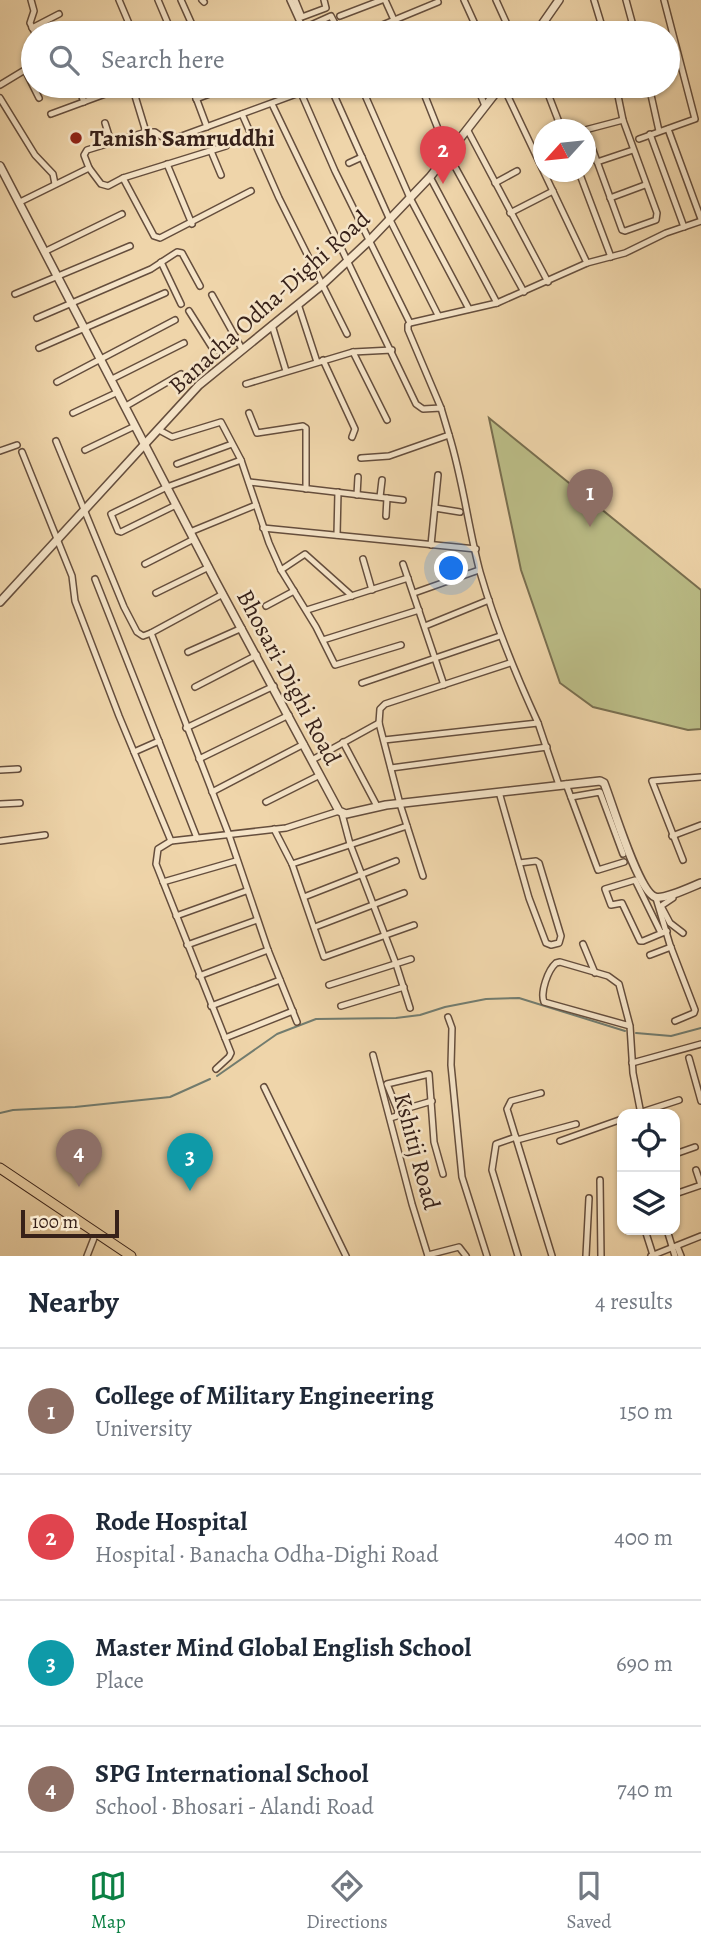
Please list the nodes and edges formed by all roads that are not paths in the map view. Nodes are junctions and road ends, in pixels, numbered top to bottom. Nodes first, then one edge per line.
1 (31, 0) edge
2 (119, 0) edge
3 (158, 0) edge
4 (181, 0) edge
5 (290, 0) edge
6 (295, 0) edge
7 (324, 0) edge
8 (383, 0) edge
9 (464, 0) edge
10 (496, 0) edge
11 (559, 0) edge
12 (594, 0) edge
13 (626, 0) edge
14 (664, 0) edge
15 (438, 2) dead end
16 (59, 14) dead end
17 (340, 16) dead end
18 (395, 20) joint
19 (31, 21) edge
20 (49, 21) edge
21 (128, 21) edge
22 (167, 21) edge
23 (190, 21) edge
24 (300, 21) edge
25 (318, 21) edge
26 (334, 21) edge
27 (474, 21) edge
28 (506, 21) edge
29 (544, 21) edge
30 (600, 21) edge
31 (632, 21) edge
32 (669, 21) edge
33 (680, 61) edge
34 (21, 72) edge
35 (0, 85) edge
36 (0, 98) edge
37 (82, 98) edge
38 (96, 98) edge
39 (134, 98) edge
40 (288, 98) edge
41 (303, 98) edge
42 (335, 98) edge
43 (366, 98) edge
44 (426, 98) edge
45 (482, 98) edge
46 (492, 98) edge
47 (508, 98) edge
48 (550, 98) edge
49 (618, 98) edge
50 (652, 98) edge
51 (196, 99) edge
52 (84, 102) junction
53 (272, 104) junction
54 (485, 106) junction
55 (51, 114) dead end
56 (242, 114) junction
57 (558, 119) edge
58 (623, 120) junction
59 (105, 123) dead end
60 (207, 127) junction
61 (596, 127) edge
62 (467, 129) junction
63 (668, 129) junction
64 (659, 131) junction
65 (146, 132) junction
66 (650, 134) junction
67 (639, 139) dead end
68 (111, 142) junction
69 (226, 146) dead end
70 (634, 150) junction
71 (211, 151) junction
72 (448, 154) junction
73 (362, 157) junction
74 (597, 162) joint
75 (349, 163) dead end
76 (167, 164) junction
77 (0, 166) edge
78 (89, 168) junction
79 (517, 171) dead end
80 (221, 175) dead end
81 (430, 177) junction
82 (123, 178) junction
83 (583, 182) edge
84 (495, 183) junction
85 (55, 184) junction
86 (645, 184) junction
87 (251, 191) dead end
88 (552, 191) junction
89 (410, 198) junction
90 (610, 198) junction
91 (20, 202) junction
92 (510, 213) junction
93 (122, 214) dead end
94 (390, 220) junction
95 (701, 220) edge
96 (192, 224) junction
97 (684, 227) junction
98 (370, 240) junction
99 (130, 246) dead end
100 (46, 251) junction
101 (611, 257) junction
102 (347, 261) junction
103 (161, 262) junction
104 (587, 263) junction
105 (59, 276) junction
106 (548, 282) junction
107 (322, 285) junction
108 (200, 286) dead end
109 (165, 292) dead end
110 (524, 292) junction
111 (15, 295) dead end
112 (212, 295) dead end
113 (73, 303) junction
114 (498, 303) junction
115 (181, 304) dead end
116 (298, 304) junction
117 (469, 309) junction
118 (189, 311) dead end
119 (438, 315) junction
120 (37, 318) dead end
121 (175, 320) dead end
122 (410, 323) junction
123 (272, 325) junction
124 (86, 327) junction
125 (347, 334) dead end
126 (235, 336) junction
127 (184, 343) dead end
128 (39, 348) dead end
129 (242, 349) junction
130 (392, 350) junction
131 (353, 352) junction
132 (101, 358) junction
133 (320, 361) junction
134 (286, 371) junction
135 (181, 374) dead end
136 (112, 379) junction
137 (57, 382) dead end
138 (246, 384) dead end
139 (118, 392) junction
140 (126, 406) junction
141 (441, 408) junction
142 (73, 413) dead end
143 (249, 413) dead end
144 (387, 420) dead end
145 (135, 426) junction
146 (159, 430) junction
147 (449, 435) junction
148 (352, 437) dead end
149 (56, 441) dead end
150 (232, 444) junction
151 (18, 445) dead end
152 (145, 446) junction
153 (85, 450) dead end
154 (0, 451) edge
155 (22, 452) dead end
156 (361, 458) dead end
157 (241, 460) junction
158 (177, 464) dead end
159 (438, 475) dead end
160 (358, 477) dead end
161 (382, 480) dead end
162 (249, 482) junction
163 (167, 487) junction
164 (306, 489) junction
165 (338, 492) junction
166 (357, 495) junction
167 (384, 498) junction
168 (403, 500) dead end
169 (176, 505) junction
170 (256, 505) junction
171 (435, 509) junction
172 (84, 511) junction
173 (460, 512) dead end
174 (386, 516) dead end
175 (263, 528) junction
176 (192, 535) junction
177 (337, 535) junction
178 (57, 538) junction
179 (431, 545) junction
180 (476, 548) junction
181 (363, 559) dead end
182 (145, 564) dead end
183 (403, 564) dead end
184 (209, 567) junction
185 (281, 570) junction
186 (480, 570) junction
187 (95, 579) dead end
188 (408, 579) junction
189 (372, 590) junction
190 (294, 591) junction
191 (156, 593) dead end
192 (414, 593) junction
193 (223, 594) junction
194 (352, 596) junction
195 (489, 600) junction
196 (0, 602) edge
197 (266, 606) dead end
198 (307, 610) junction
199 (419, 610) junction
200 (425, 626) junction
201 (242, 628) junction
202 (151, 633) junction
203 (500, 636) junction
204 (323, 640) junction
205 (401, 645) dead end
206 (188, 652) dead end
207 (257, 655) junction
208 (435, 657) junction
209 (510, 663) junction
210 (362, 683) dead end
211 (444, 685) junction
212 (274, 686) junction
213 (195, 687) dead end
214 (289, 715) junction
215 (379, 723) junction
216 (538, 723) junction
217 (186, 728) junction
218 (384, 740) junction
219 (159, 741) junction
220 (343, 743) junction
221 (304, 744) junction
222 (547, 747) junction
223 (134, 752) junction
224 (199, 759) junction
225 (312, 760) junction
226 (18, 768) dead end
227 (391, 768) junction
228 (0, 769) edge
229 (320, 775) junction
230 (701, 777) edge
231 (562, 785) junction
232 (212, 792) junction
233 (499, 792) junction
234 (571, 797) junction
235 (266, 802) dead end
236 (20, 803) dead end
237 (0, 804) edge
238 (400, 804) junction
239 (377, 806) junction
240 (340, 812) junction
241 (701, 825) edge
242 (407, 826) junction
243 (274, 829) junction
244 (45, 835) dead end
245 (229, 835) junction
246 (672, 836) junction
247 (197, 838) junction
248 (0, 841) edge
249 (171, 841) junction
250 (350, 844) junction
251 (623, 854) dead end
252 (682, 860) dead end
253 (236, 861) junction
254 (396, 862) dead end
255 (624, 862) dead end
256 (520, 863) junction
257 (292, 864) junction
258 (362, 876) junction
259 (424, 876) dead end
260 (163, 882) junction
261 (701, 883) edge
262 (246, 891) junction
263 (404, 893) dead end
264 (673, 894) junction
265 (304, 897) junction
266 (656, 898) junction
267 (372, 906) junction
268 (176, 916) junction
269 (257, 920) junction
270 (414, 925) dead end
271 (316, 927) junction
272 (664, 932) junction
273 (683, 933) dead end
274 (385, 934) junction
275 (583, 944) dead end
276 (187, 945) junction
277 (671, 947) junction
278 (268, 950) junction
279 (650, 955) dead end
280 (411, 959) dead end
281 (396, 964) junction
282 (595, 973) junction
283 (199, 976) junction
284 (280, 980) junction
285 (329, 985) dead end
286 (404, 987) junction
287 (211, 1006) junction
288 (341, 1006) dead end
289 (410, 1009) dead end
290 (293, 1011) junction
291 (448, 1017) dead end
292 (675, 1021) dead end
293 (297, 1022) dead end
294 (630, 1026) junction
295 (225, 1038) junction
296 (701, 1044) edge
297 (373, 1055) dead end
298 (689, 1058) dead end
299 (632, 1063) junction
300 (216, 1069) dead end
301 (701, 1075) edge
302 (694, 1077) junction
303 (264, 1087) dead end
304 (541, 1093) dead end
305 (679, 1100) dead end
306 (432, 1101) junction
307 (701, 1101) edge
308 (639, 1109) edge
309 (654, 1109) edge
310 (398, 1111) junction
311 (390, 1118) junction
312 (617, 1121) edge
313 (576, 1124) dead end
314 (516, 1139) junction
315 (560, 1142) dead end
316 (695, 1147) dead end
317 (680, 1152) edge
318 (0, 1168) edge
319 (696, 1170) dead end
320 (443, 1174) dead end
321 (600, 1180) dead end
322 (680, 1192) edge
323 (589, 1198) dead end
324 (96, 1233) junction
325 (646, 1235) edge
326 (670, 1235) edge
327 (701, 1236) edge
328 (675, 1246) junction
329 (115, 1252) edge
330 (652, 1255) edge
331 (87, 1256) edge
332 (131, 1256) edge
333 (346, 1256) edge
334 (428, 1256) edge
335 (466, 1256) edge
336 (487, 1256) edge
337 (518, 1256) edge
338 (552, 1256) edge
339 (586, 1256) edge
340 (601, 1256) edge
341 (678, 1256) edge

1 - 19 street
2 - 21 street
3 - 22 street
4 - 23 street
5 - 24 street
6 - 7 street
8 - 17 street
8 - 18 street
9 - 27 street
10 - 28 street
11 - 29 street
12 - 30 street
13 - 31 street
14 - 32 street
15 - 18 street
16 - 20 street
25 - 26 street
33 - 63 street
34 - 35 street
36 - 85 street
37 - 52 street
38 - 52 street
39 - 65 street
40 - 53 street
41 - 98 street
42 - 73 street
43 - 89 street
44 - 72 street
45 - 54 street
46 - 54 street, Banacha Odha-Dighi Road
47 - 88 street
48 - 57 street
49 - 58 street
50 - 64 street
51 - 60 street
52 - 55 street
53 - 56 street
53 - 102 street
54 - 62 street, Banacha Odha-Dighi Road
56 - 60 street
56 - 107 street
58 - 61 street
58 - 70 street
59 - 68 street
60 - 65 street
62 - 72 street, Banacha Odha-Dighi Road
62 - 84 street
63 - 64 street
63 - 95 street
64 - 66 street
65 - 68 street
66 - 67 street
66 - 97 street
68 - 78 street
69 - 71 street
70 - 74 street
70 - 86 street
71 - 76 street
71 - 80 street
72 - 81 street, Banacha Odha-Dighi Road
72 - 110 street
73 - 75 street
73 - 94 street
74 - 90 street
76 - 82 street
76 - 96 street
77 - 91 street, Bhosari-Dighi Road
78 - 82 street
78 - 85 street
79 - 84 street
81 - 89 street, Banacha Odha-Dighi Road
81 - 114 street
82 - 96 street
83 - 101 street
84 - 92 street
85 - 91 street
86 - 90 street
86 - 90 street
87 - 96 street
88 - 92 street
88 - 104 street
89 - 94 street, Banacha Odha-Dighi Road
89 - 117 street
91 - 100 street, Bhosari-Dighi Road
92 - 106 street
93 - 100 street
94 - 98 street, Banacha Odha-Dighi Road
94 - 119 street
95 - 97 street
97 - 101 street
98 - 102 street, Banacha Odha-Dighi Road
98 - 122 street
99 - 105 street
100 - 105 street, Bhosari-Dighi Road
101 - 104 street
102 - 107 street, Banacha Odha-Dighi Road
102 - 130 street
103 - 108 street
103 - 113 street
103 - 115 street
104 - 106 street
105 - 111 street
105 - 113 street, Bhosari-Dighi Road
106 - 110 street
107 - 116 street, Banacha Odha-Dighi Road
107 - 125 street
109 - 124 street
110 - 114 street
112 - 126 street
113 - 120 street
113 - 124 street, Bhosari-Dighi Road
114 - 117 street
116 - 123 street, Banacha Odha-Dighi Road
116 - 133 street
117 - 119 street
118 - 126 street
119 - 122 street
121 - 132 street
122 - 141 street
123 - 129 street, Banacha Odha-Dighi Road
123 - 134 street
124 - 128 street
124 - 132 street, Bhosari-Dighi Road
126 - 129 street
127 - 136 street
129 - 146 street, Banacha Odha-Dighi Road
130 - 131 street
130 - 141 street
131 - 133 street
131 - 144 street
132 - 136 street, Bhosari-Dighi Road
132 - 137 street
133 - 134 street
133 - 148 street
134 - 138 street
135 - 140 street
136 - 139 street, Bhosari-Dighi Road
139 - 140 street, Bhosari-Dighi Road
139 - 142 street
140 - 145 street, Bhosari-Dighi Road
141 - 147 street
143 - 164 street
145 - 152 street, Bhosari-Dighi Road
145 - 153 street
146 - 150 street
146 - 152 street, Banacha Odha-Dighi Road
147 - 156 street
147 - 180 street
149 - 172 street
150 - 157 street
150 - 158 street
151 - 154 street
152 - 163 street, Bhosari-Dighi Road
152 - 172 street, Banacha Odha-Dighi Road
155 - 178 street
157 - 162 street
157 - 163 street
159 - 171 street
160 - 166 street
161 - 167 street
162 - 164 street
162 - 170 street
163 - 169 street, Bhosari-Dighi Road
163 - 169 street
164 - 165 street
165 - 166 street
165 - 177 street
166 - 167 street
167 - 168 street
167 - 174 street
169 - 176 street, Bhosari-Dighi Road
170 - 175 street
170 - 176 street
171 - 173 street
171 - 179 street
172 - 178 street, Banacha Odha-Dighi Road
172 - 202 street
175 - 177 street
175 - 185 street
176 - 182 street
176 - 184 street, Bhosari-Dighi Road
177 - 179 street
178 - 196 street, Banacha Odha-Dighi Road
178 - 223 street
179 - 180 street
180 - 186 street
181 - 189 street
183 - 188 street
184 - 191 street
184 - 193 street, Bhosari-Dighi Road
185 - 190 street
185 - 194 street
186 - 192 street
186 - 195 street
187 - 219 street
188 - 189 street
188 - 192 street
189 - 194 street
190 - 197 street
190 - 198 street
192 - 199 street
193 - 201 street, Bhosari-Dighi Road
193 - 202 street
194 - 198 street
195 - 200 street
195 - 203 street
198 - 204 street
199 - 200 street
199 - 204 street
200 - 208 street
201 - 206 street
201 - 207 street, Bhosari-Dighi Road
202 - 217 street
203 - 208 street
203 - 209 street
204 - 205 street
207 - 212 street, Bhosari-Dighi Road
207 - 213 street
208 - 210 street
208 - 211 street
209 - 211 street
209 - 216 street
211 - 215 street
212 - 214 street, Bhosari-Dighi Road
212 - 217 street
214 - 221 street, Bhosari-Dighi Road
214 - 224 street
215 - 218 street
215 - 220 street
216 - 218 street
216 - 222 street
217 - 224 street
218 - 227 street
219 - 223 street
219 - 247 street
220 - 225 street
220 - 239 street
221 - 225 street, Bhosari-Dighi Road
221 - 232 street
222 - 227 street
222 - 231 street
223 - 249 street
224 - 232 street
225 - 229 street, Bhosari-Dighi Road
226 - 228 street
227 - 238 street
229 - 235 street
229 - 240 street, Bhosari-Dighi Road
230 - 246 street
231 - 233 street
231 - 234 street
231 - 266 street
232 - 245 street
233 - 238 street
233 - 256 street
234 - 251 street
234 - 255 street
236 - 237 street
238 - 239 street
238 - 242 street
239 - 240 street
240 - 243 street
240 - 250 street
241 - 246 street
242 - 250 street
242 - 259 street
243 - 245 street
243 - 257 street
244 - 248 street
245 - 247 street
245 - 253 street
246 - 252 street
247 - 249 street
249 - 260 street
250 - 257 street
250 - 258 street
253 - 260 street
253 - 262 street
254 - 258 street
256 - 256 street
257 - 265 street
258 - 265 street
258 - 267 street
260 - 268 street
261 - 264 street
262 - 268 street
262 - 269 street
263 - 267 street
264 - 266 street
264 - 273 street
265 - 271 street
266 - 272 street
267 - 271 street
267 - 274 street
268 - 276 street
269 - 276 street
269 - 278 street
270 - 274 street
271 - 274 street
272 - 272 street
272 - 277 street
274 - 281 street
275 - 282 street
276 - 283 street
277 - 279 street
277 - 292 street
278 - 283 street
278 - 284 street
280 - 281 street
281 - 285 street
281 - 286 street
282 - 294 street
282 - 294 street
283 - 287 street
284 - 287 street
284 - 290 street
286 - 288 street
286 - 289 street
287 - 295 street
290 - 293 street
290 - 295 street
291 - 336 street
294 - 299 street
295 - 300 street
296 - 299 street
297 - 311 street, Kshitij Road
298 - 302 street
299 - 308 street
301 - 302 street
302 - 307 street
303 - 333 street
304 - 314 street
305 - 309 street
306 - 310 street
306 - 310 street
306 - 320 street
310 - 311 street
311 - 334 street, Kshitij Road
312 - 315 street
313 - 314 street
314 - 337 street
314 - 338 street
316 - 317 street
318 - 324 main road
319 - 322 street
321 - 340 street
323 - 339 street
324 - 329 main road
324 - 331 street
325 - 330 street
326 - 328 street
327 - 328 street
328 - 330 street
328 - 341 street
329 - 332 main road
334 - 335 street

